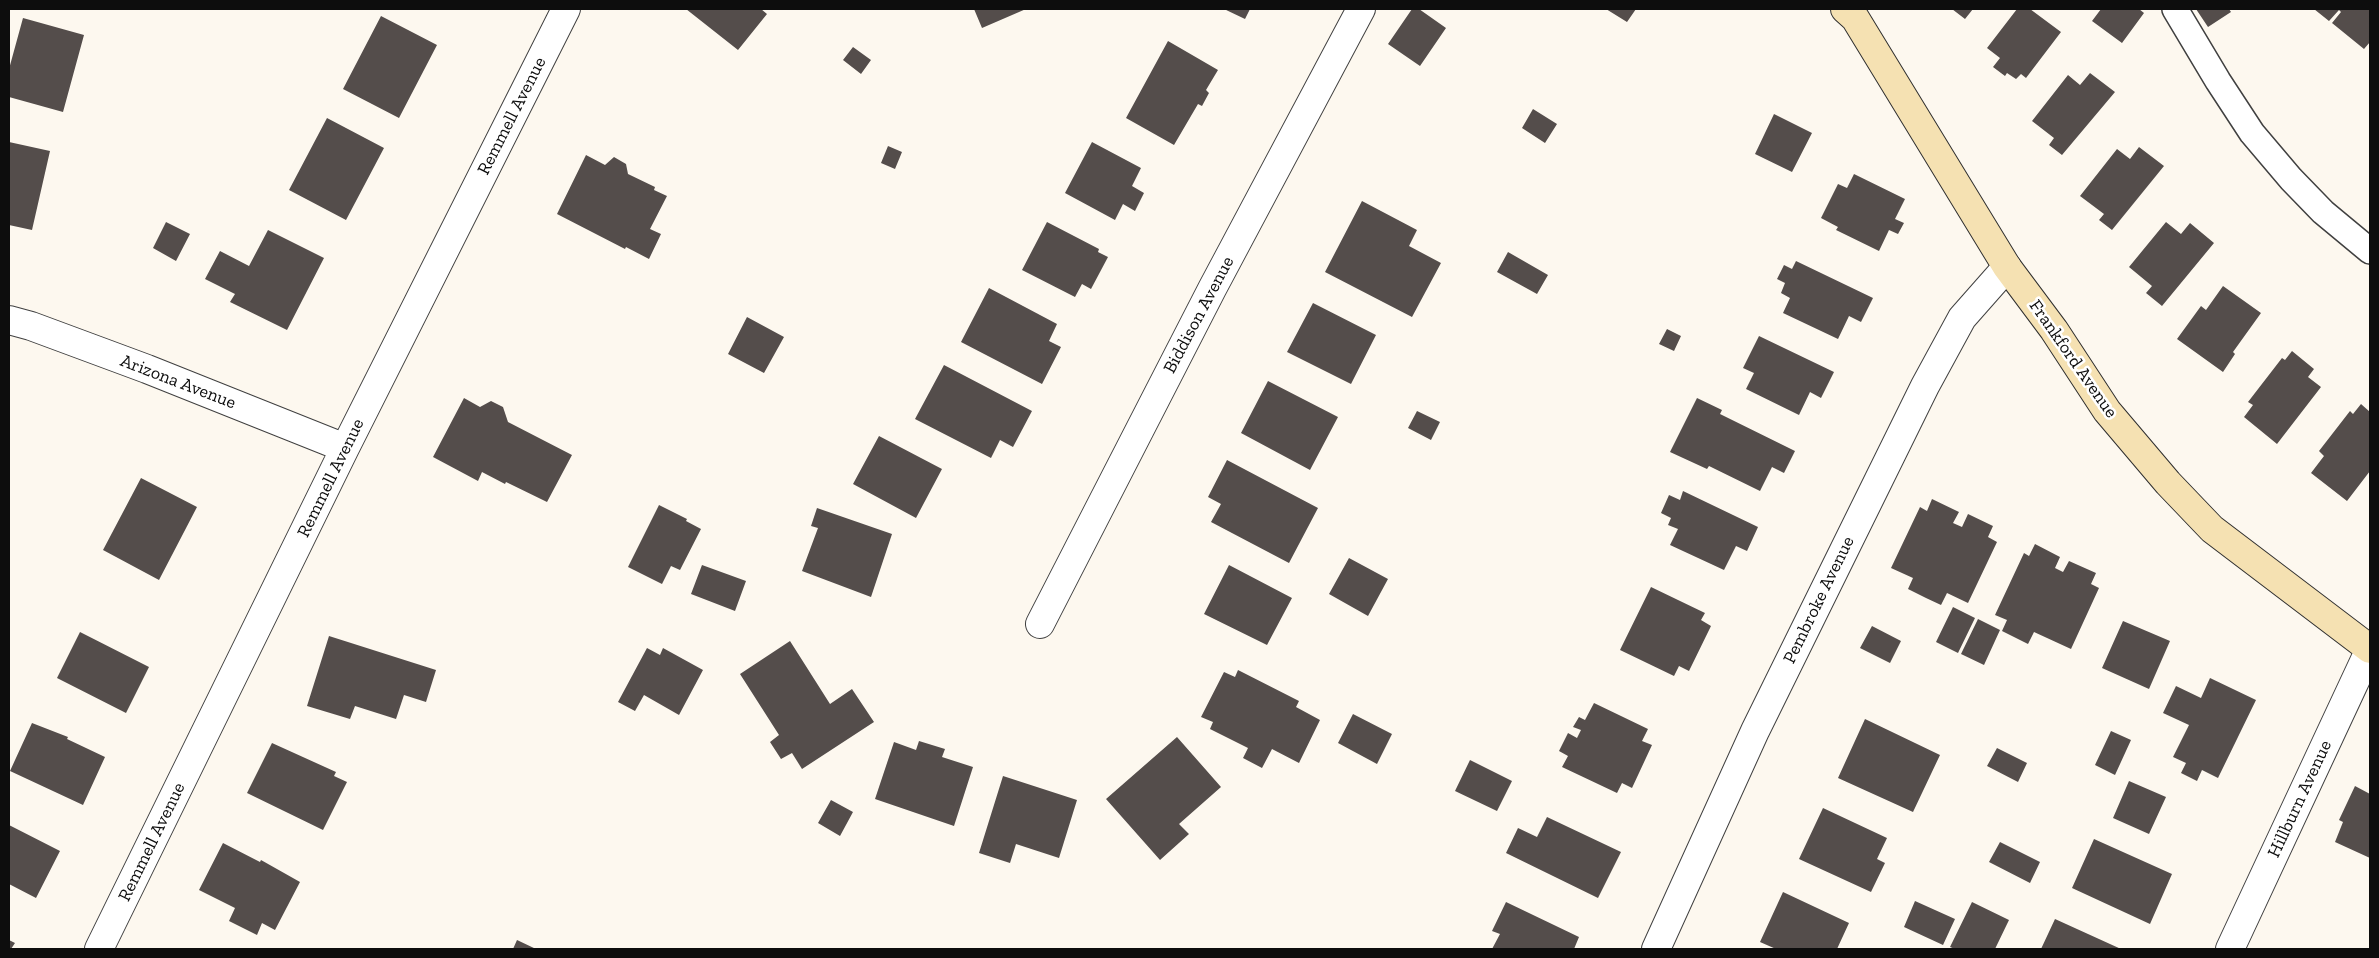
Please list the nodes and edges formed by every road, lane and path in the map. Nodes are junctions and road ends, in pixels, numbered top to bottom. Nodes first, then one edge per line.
1 (566, 9) edge
2 (1362, 9) edge
3 (2175, 9) edge
4 (1853, 12) edge
5 (2370, 251) edge
6 (2007, 266) junction
7 (9, 320) edge
8 (345, 448) junction
9 (1040, 624) dead end
10 (2370, 649) edge
11 (99, 949) edge
12 (1656, 949) edge
13 (2230, 949) edge

1 - 8 street, Remmell Avenue
2 - 9 street, Biddison Avenue
3 - 5 lane
4 - 6 street, Frankford Avenue
6 - 10 street, Frankford Avenue
6 - 12 street, Pembroke Avenue
7 - 8 street, Arizona Avenue
8 - 11 street, Remmell Avenue
10 - 13 street, Hillburn Avenue

